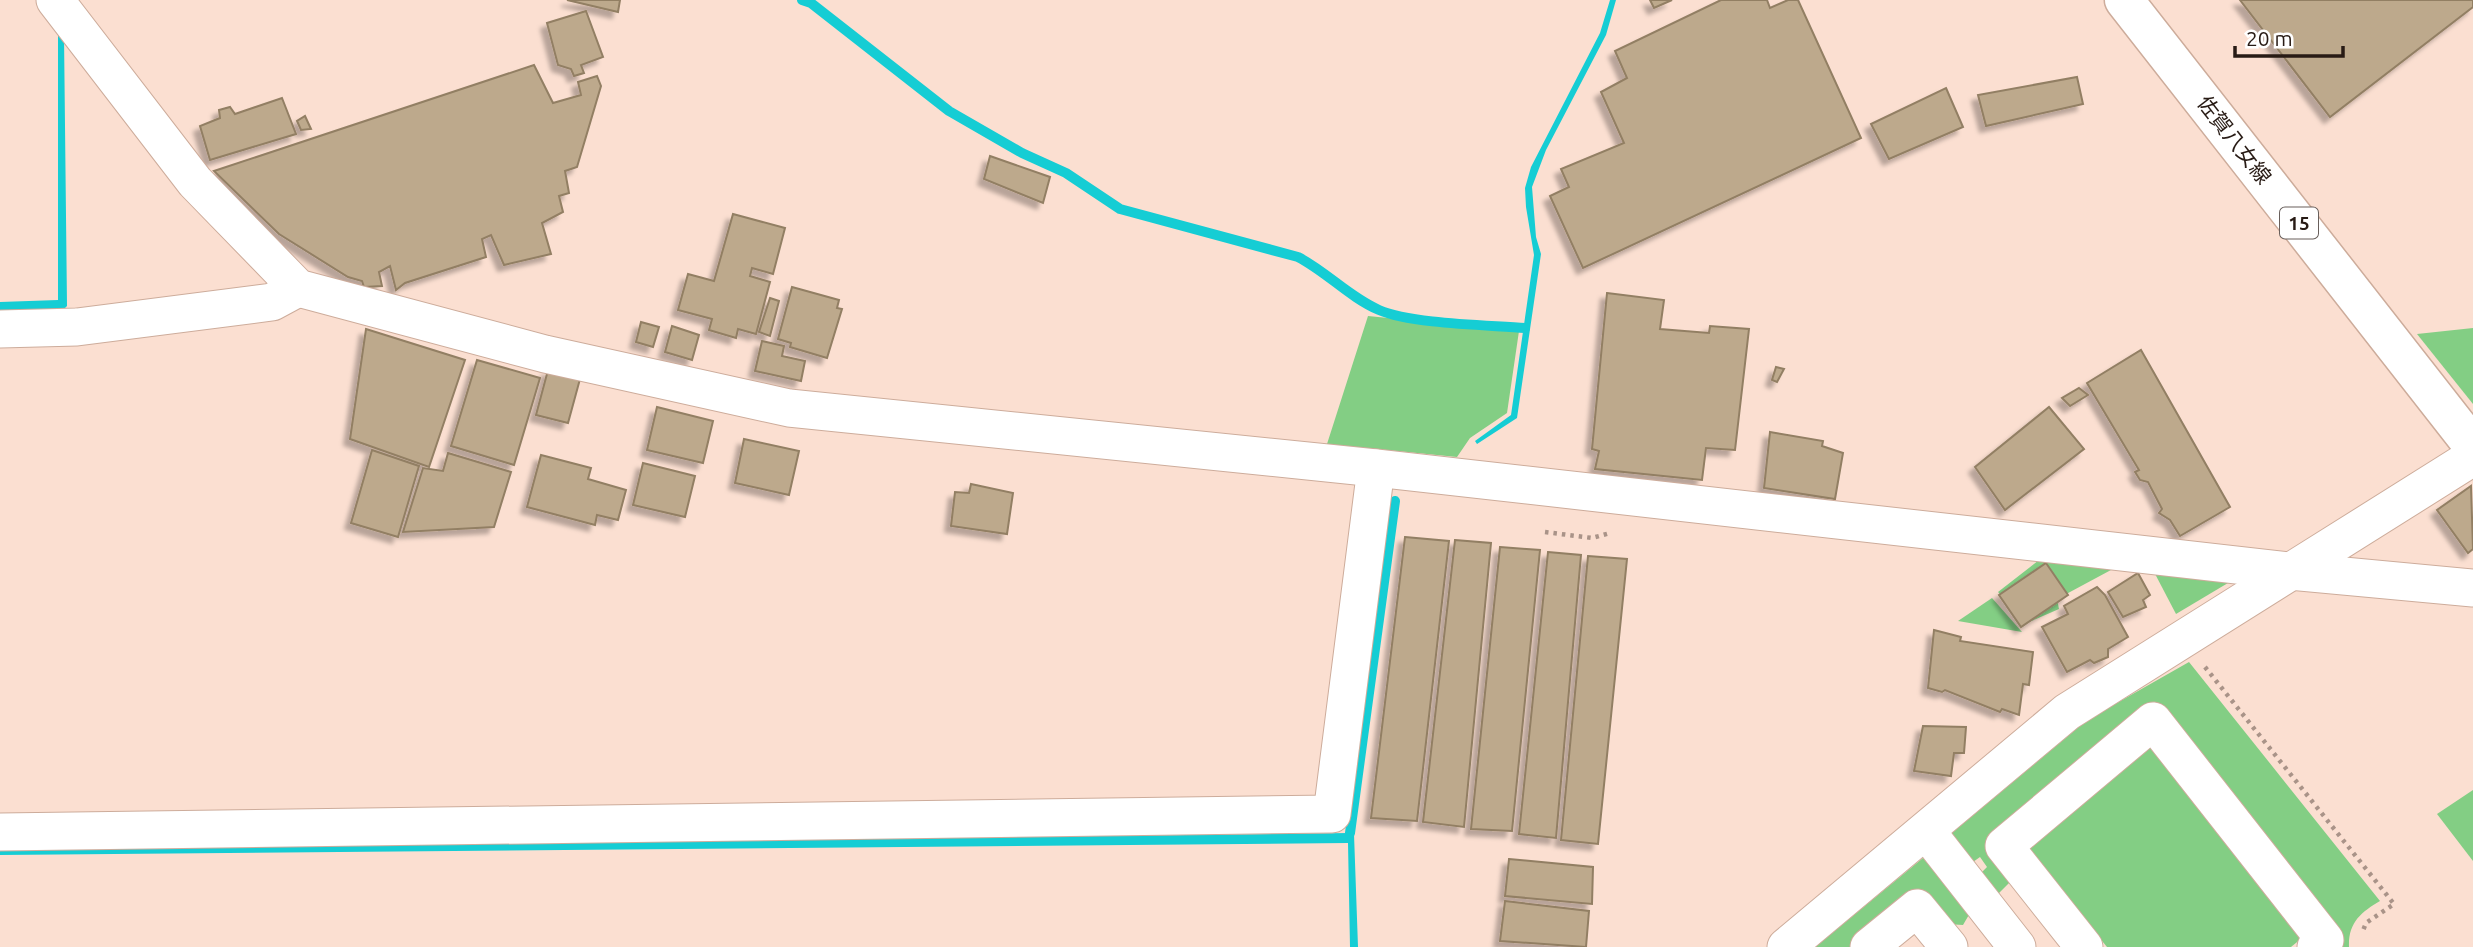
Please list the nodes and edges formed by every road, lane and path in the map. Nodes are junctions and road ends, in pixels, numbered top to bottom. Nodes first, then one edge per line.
1 (55, 0) edge
2 (2124, 0) edge
3 (299, 288) junction
4 (0, 329) edge
5 (2473, 446) edge
6 (2473, 457) edge
7 (1376, 468) junction
8 (2290, 571) junction
9 (2473, 588) edge
10 (2183, 639) junction
11 (0, 832) edge
12 (1927, 832) junction
13 (2029, 877) junction
14 (1989, 912) junction
15 (2361, 937) dead end
16 (2072, 943) edge
17 (1786, 947) edge
18 (1869, 947) edge
19 (1949, 947) edge
20 (2017, 947) edge
21 (2316, 947) edge

1 - 3 street
2 - 5 main road, 佐賀八女線 / 15
3 - 4 street
3 - 7 street
6 - 8 street
7 - 8 street
7 - 11 street
8 - 9 street
8 - 10 street
10 - 12 street
10 - 15 path
12 - 14 street
12 - 17 street
13 - 14 street
13 - 16 street
13 - 21 street
14 - 19 street
14 - 20 street
18 - 19 street

